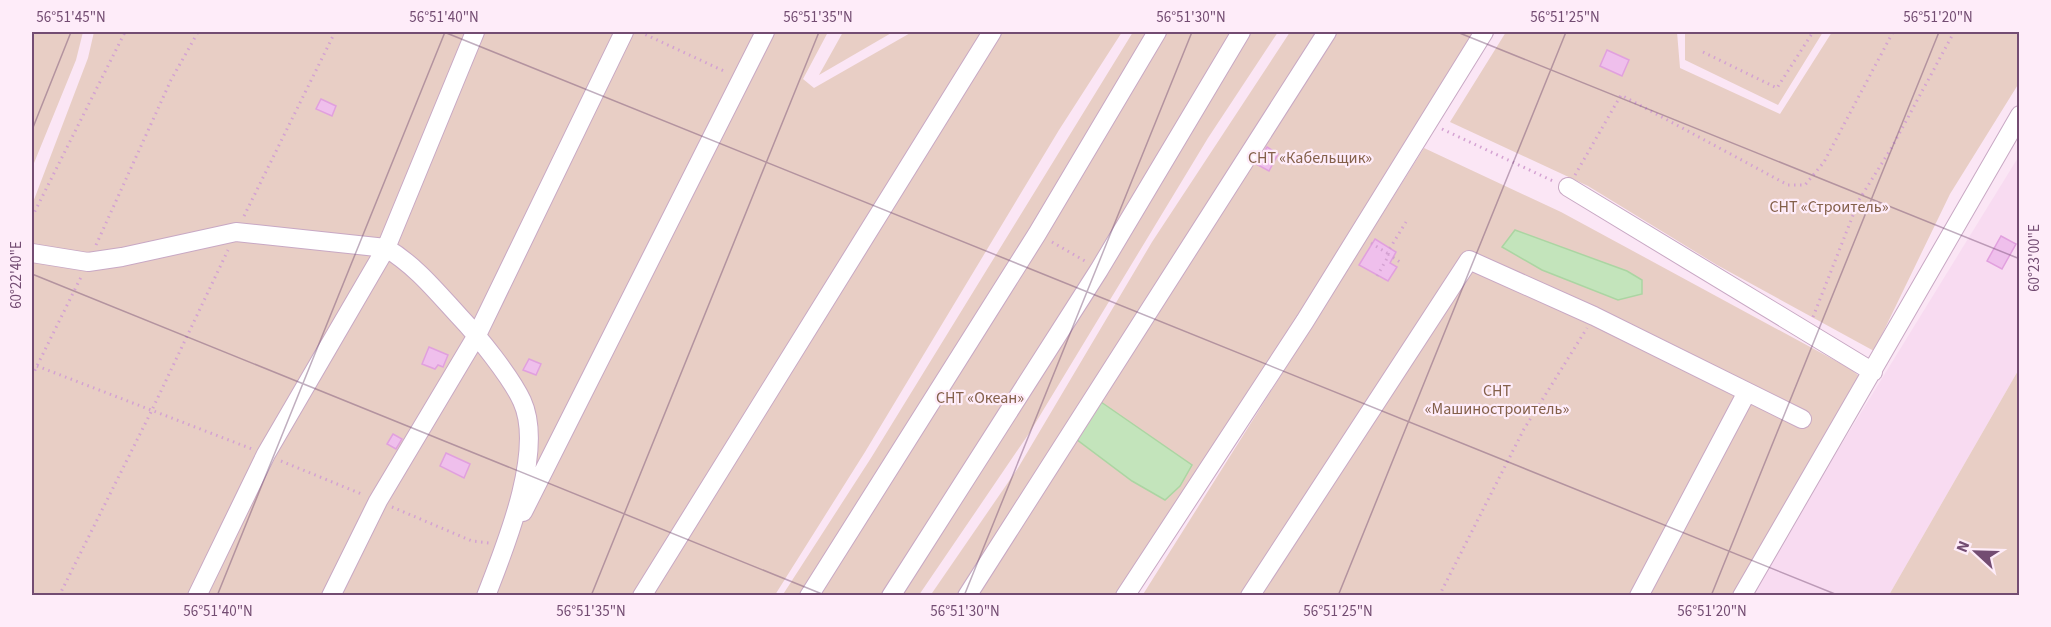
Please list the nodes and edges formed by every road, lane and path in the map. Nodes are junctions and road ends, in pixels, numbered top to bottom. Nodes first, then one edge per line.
1 (125, 32) edge
2 (198, 32) edge
3 (335, 32) edge
4 (476, 32) edge
5 (624, 32) edge
6 (640, 32) edge
7 (765, 32) edge
8 (992, 32) edge
9 (1157, 32) edge
10 (1241, 32) edge
11 (1327, 32) edge
12 (1484, 32) edge
13 (1813, 32) edge
14 (1893, 32) edge
15 (1954, 32) edge
16 (1703, 52) dead end
17 (742, 79) junction
18 (2019, 115) edge
19 (1447, 119) dead end
20 (1568, 188) junction
21 (32, 217) edge
22 (1406, 222) dead end
23 (236, 232) junction
24 (1037, 234) junction
25 (1365, 239) dead end
26 (386, 248) junction
27 (32, 253) edge
28 (1388, 254) junction
29 (88, 262) junction
30 (1400, 262) dead end
31 (1099, 270) junction
32 (1377, 276) dead end
33 (1594, 316) junction
34 (1807, 332) junction
35 (477, 335) junction
36 (1873, 372) junction
37 (32, 376) edge
38 (1747, 392) junction
39 (1802, 419) dead end
40 (506, 546) junction
41 (59, 596) edge
42 (197, 596) edge
43 (331, 596) edge
44 (486, 596) edge
45 (642, 596) edge
46 (809, 596) edge
47 (891, 596) edge
48 (967, 596) edge
49 (1125, 596) edge
50 (1250, 596) edge
51 (1439, 596) edge
52 (1639, 596) edge
53 (1742, 596) edge

1 - 21 path
2 - 29 path
3 - 23 path
4 - 26 street
5 - 35 street
6 - 17 path
7 - 17 street
8 - 45 street
9 - 24 street
10 - 31 street
11 - 48 street
12 - 49 street
13 - 16 path
14 - 20 path
15 - 34 path
17 - 40 street
18 - 36 street
19 - 20 path
20 - 34 street
22 - 28 path
23 - 26 street
23 - 29 street
23 - 41 path
24 - 31 path
24 - 46 street
25 - 28 path
26 - 35 street
26 - 42 street
27 - 29 street
28 - 30 path
28 - 32 path
29 - 37 path
31 - 47 street
33 - 38 street
33 - 50 street
33 - 51 path
34 - 36 street
35 - 40 street
35 - 43 street
36 - 53 street
38 - 39 street
38 - 52 street
40 - 44 street

